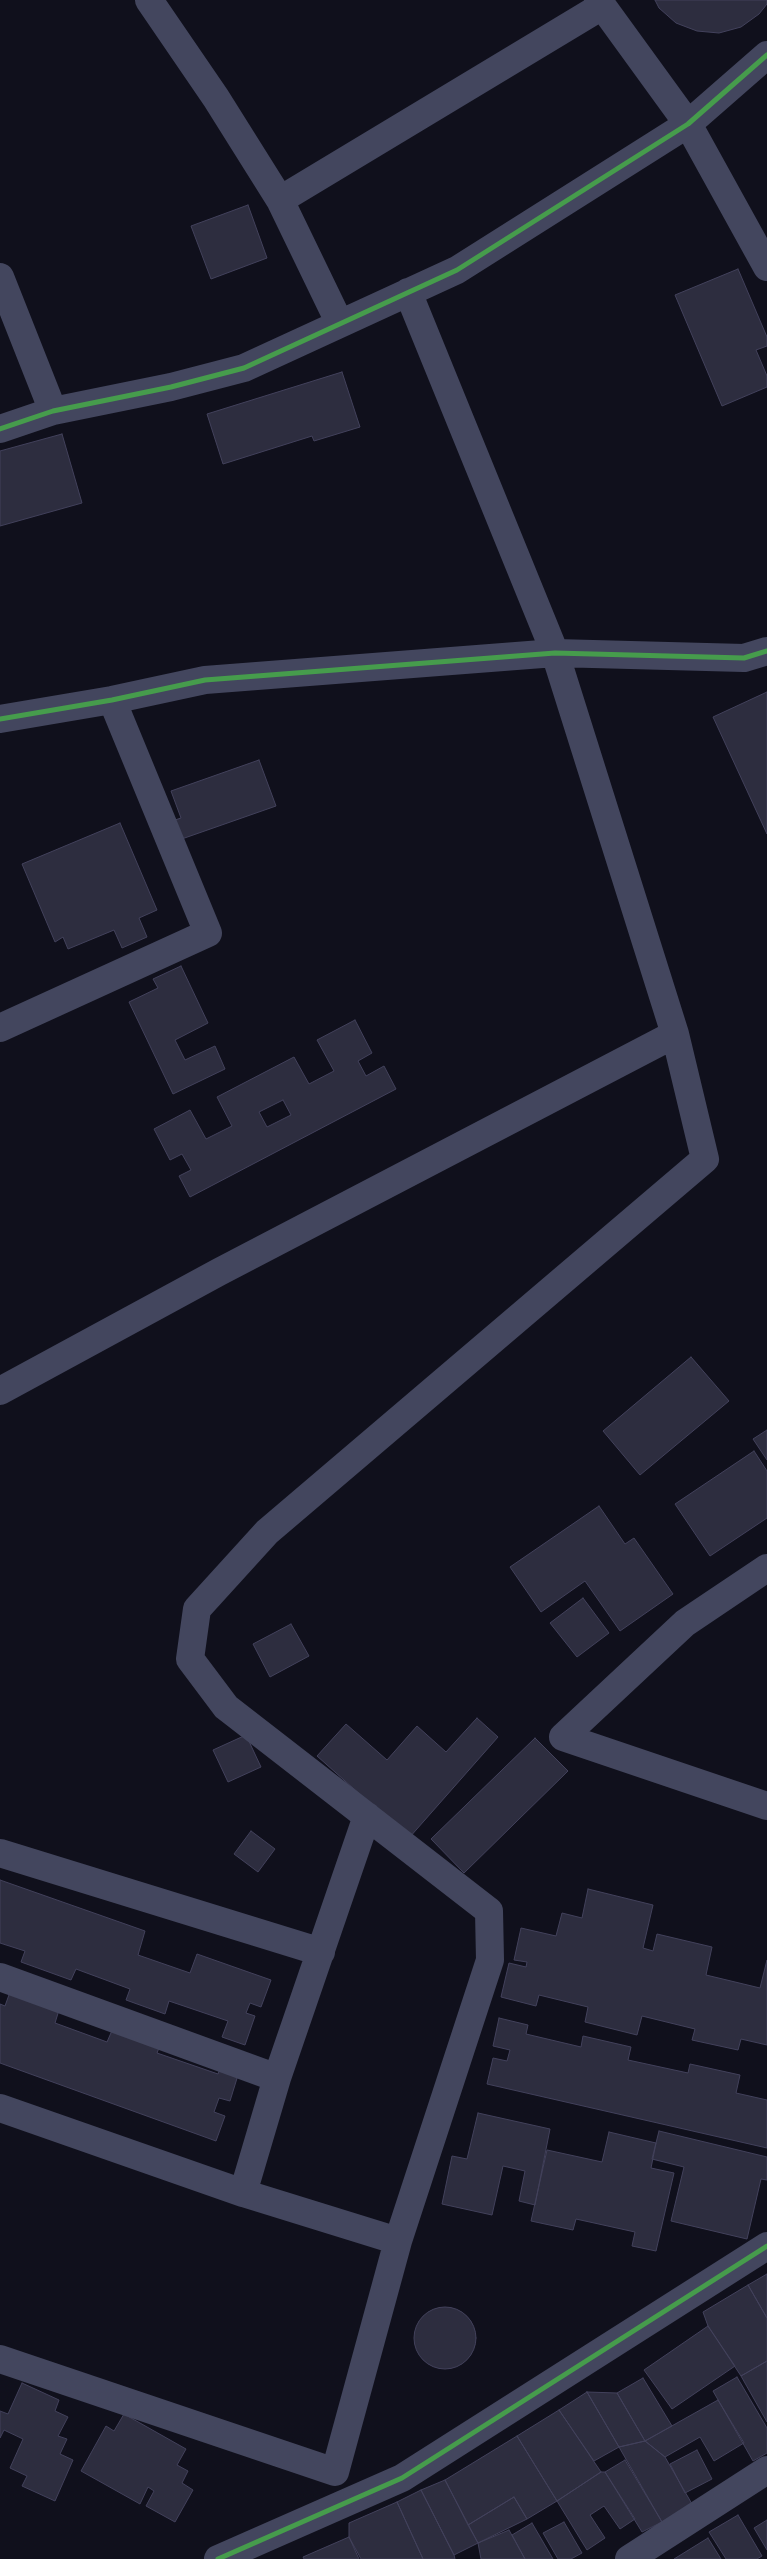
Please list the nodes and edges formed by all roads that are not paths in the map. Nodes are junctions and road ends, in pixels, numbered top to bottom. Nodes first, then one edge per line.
1 (149, 0) edge
2 (600, 3) edge
3 (767, 55) edge
4 (688, 124) junction
5 (280, 200) junction
6 (767, 267) edge
7 (0, 277) edge
8 (408, 292) junction
9 (340, 324) junction
10 (53, 411) junction
11 (0, 429) edge
12 (767, 651) edge
13 (555, 654) junction
14 (112, 700) junction
15 (0, 719) edge
16 (0, 1028) edge
17 (675, 1034) junction
18 (0, 1391) edge
19 (767, 1568) edge
20 (767, 1806) edge
21 (368, 1816) junction
22 (0, 1853) edge
23 (320, 1952) junction
24 (0, 1977) edge
25 (277, 2078) junction
26 (0, 2108) edge
27 (243, 2193) junction
28 (398, 2241) junction
29 (767, 2246) edge
30 (0, 2359) edge
31 (767, 2470) edge
32 (218, 2559) edge
33 (629, 2559) edge

1 - 5 street
2 - 4 street
2 - 5 street
3 - 4 street
4 - 6 street
4 - 8 street
5 - 9 street
7 - 10 street
8 - 9 street
8 - 13 street
9 - 10 street
10 - 11 street
12 - 13 street
13 - 14 street
13 - 17 street
14 - 15 street
14 - 16 street
17 - 18 street
17 - 21 street
19 - 20 street
21 - 23 street
21 - 28 street
22 - 23 street
23 - 25 street
24 - 25 street
25 - 27 street
26 - 27 street
27 - 28 street
28 - 30 street
29 - 32 street
31 - 33 street

